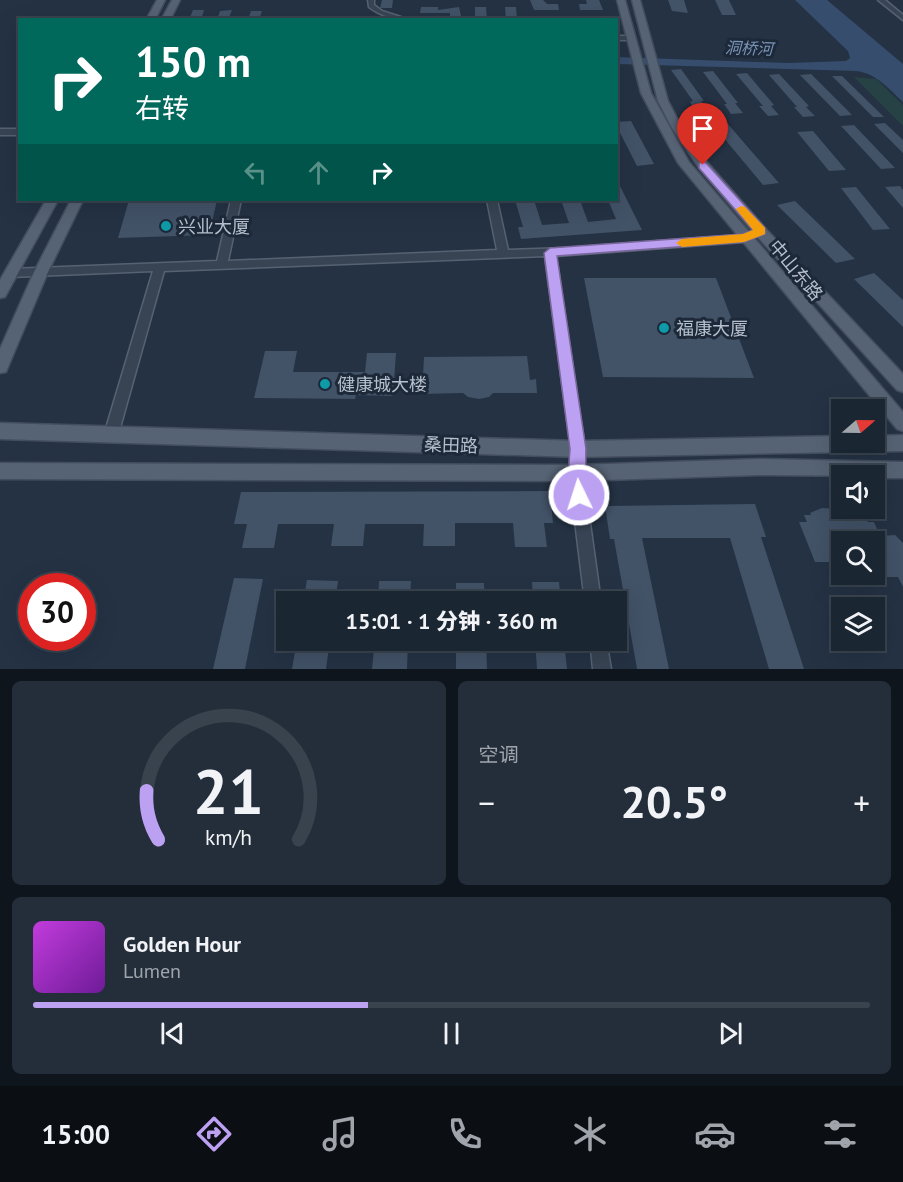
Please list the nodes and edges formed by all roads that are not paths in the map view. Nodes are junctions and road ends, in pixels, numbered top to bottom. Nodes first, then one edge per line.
1 (161, 0) edge
2 (176, 0) edge
3 (371, 0) edge
4 (621, 0) edge
5 (636, 0) edge
6 (881, 0) edge
7 (151, 18) edge
8 (166, 18) edge
9 (400, 18) edge
10 (903, 18) edge
11 (618, 38) edge
12 (630, 38) junction
13 (0, 132) edge
14 (18, 132) edge
15 (51, 201) edge
16 (76, 201) edge
17 (236, 201) edge
18 (492, 201) edge
19 (760, 231) junction
20 (744, 238) junction
21 (550, 253) junction
22 (503, 254) junction
23 (222, 264) junction
24 (160, 267) junction
25 (41, 272) junction
26 (11, 273) junction
27 (0, 293) edge
28 (0, 367) edge
29 (903, 385) edge
30 (903, 424) edge
31 (0, 431) edge
32 (111, 435) junction
33 (903, 443) edge
34 (578, 449) junction
35 (903, 470) edge
36 (0, 471) edge
37 (576, 473) junction
38 (592, 591) edge
39 (600, 651) edge
40 (602, 669) edge

1 - 7 main road
2 - 8 main road
3 - 9 street
4 - 12 main road, 中山东路
5 - 19 main road, 中山东路
6 - 10 street
11 - 12 street
12 - 20 main road, 中山东路
13 - 14 street
15 - 26 main road
16 - 25 main road
17 - 23 street
18 - 22 street
19 - 20 street
19 - 29 main road, 中山东路
20 - 21 street
20 - 30 main road, 中山东路
21 - 22 street
21 - 34 street
22 - 23 street
23 - 24 street
24 - 25 street
24 - 32 street
25 - 26 street
25 - 28 main road
26 - 27 main road
31 - 32 main road, 桑田路
32 - 34 main road, 桑田路
33 - 34 main road, 桑田路
34 - 37 street
35 - 37 main road, 桑田路
36 - 37 main road, 桑田路
37 - 38 street
39 - 40 street

